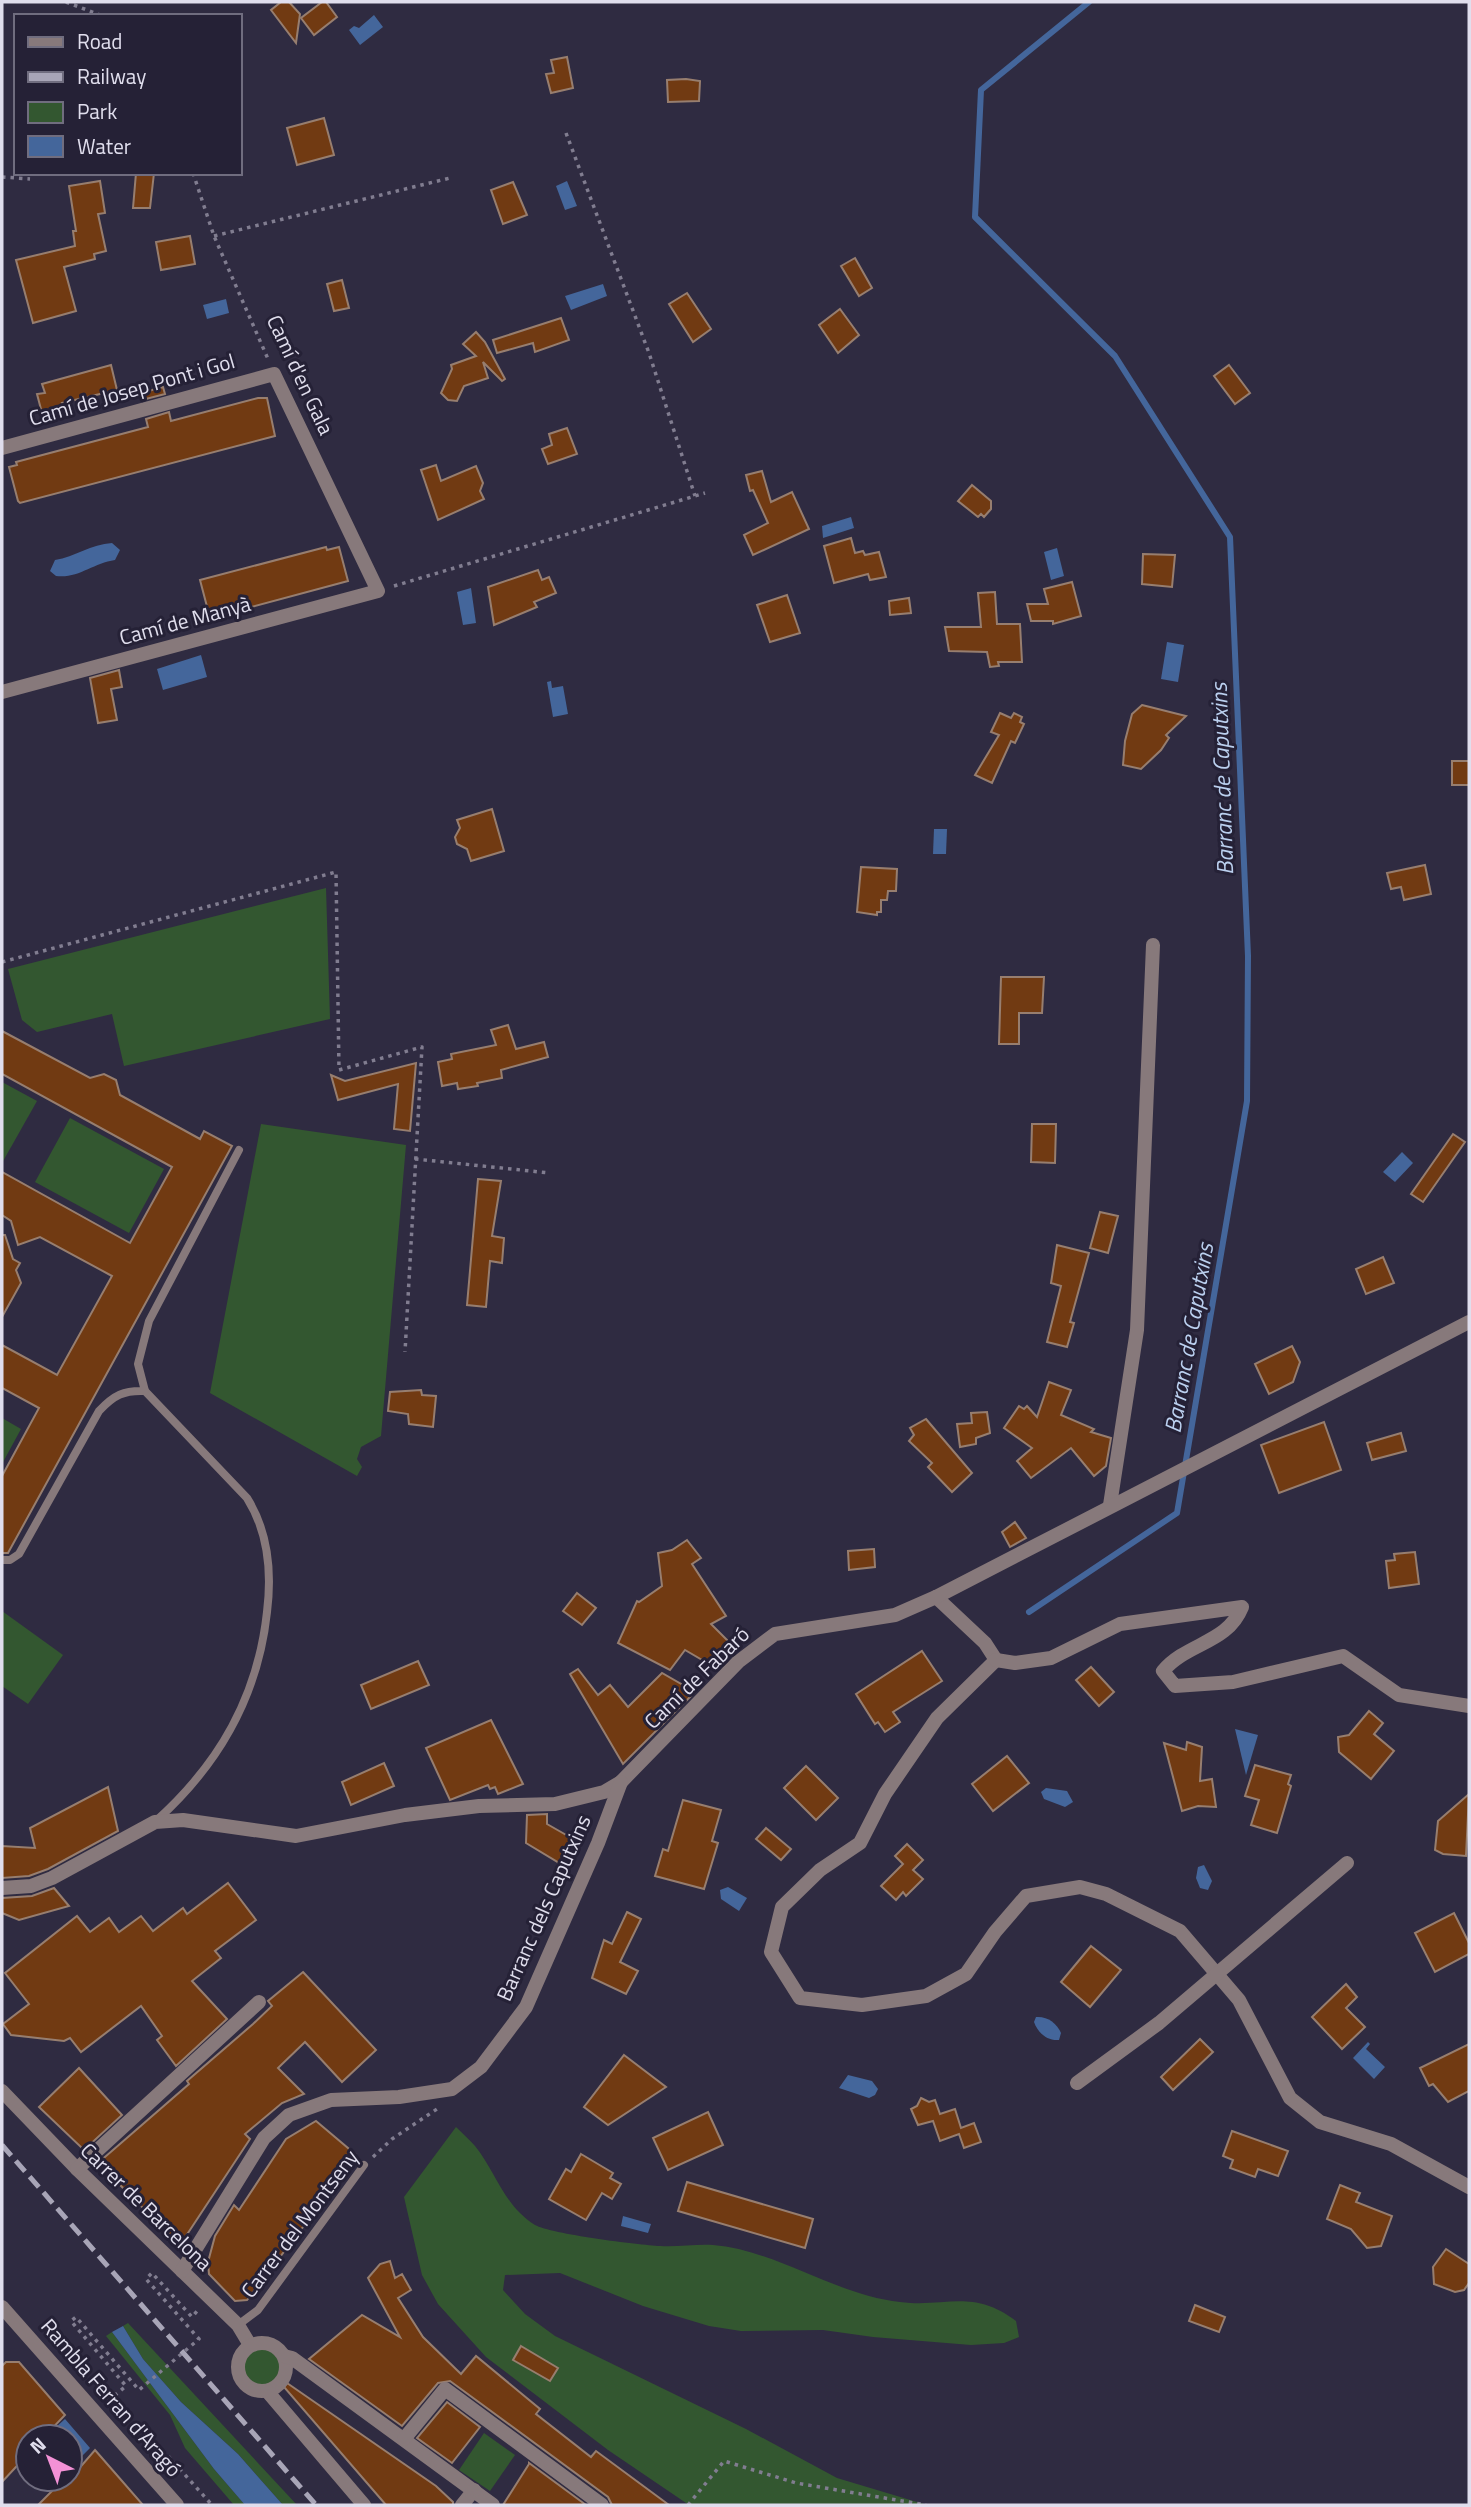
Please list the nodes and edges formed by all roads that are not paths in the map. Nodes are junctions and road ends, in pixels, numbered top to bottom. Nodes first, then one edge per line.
1 (274, 374) joint
2 (2, 448) edge
3 (378, 591) joint
4 (2, 692) edge
5 (1153, 944) dead end
6 (239, 1150) dead end
7 (1469, 1322) edge
8 (145, 1391) junction
9 (1110, 1505) junction
10 (2, 1560) edge
11 (936, 1597) junction
12 (996, 1660) junction
13 (1469, 1706) edge
14 (621, 1782) junction
15 (155, 1822) junction
16 (1347, 1863) dead end
17 (2, 1888) edge
18 (1217, 1974) junction
19 (259, 2002) dead end
20 (1077, 2083) dead end
21 (4, 2095) edge
22 (364, 2165) road end
23 (77, 2169) junction
24 (1469, 2187) edge
25 (182, 2271) junction
26 (2, 2307) edge
27 (12, 2318) junction
28 (238, 2325) junction
29 (2, 2330) edge
30 (250, 2345) junction
31 (284, 2356) junction
32 (267, 2391) junction
33 (404, 2439) junction
34 (474, 2490) junction
35 (177, 2505) edge
36 (364, 2505) edge
37 (462, 2505) edge
38 (493, 2505) edge
39 (602, 2505) edge

1 - 2 street, Camí de Josep Pont i Gol
1 - 3 street, Camí d'en Gala
3 - 4 street, Camí de Manyà
5 - 9 street
6 - 8 lane
7 - 9 street, Camí de Fabaró
8 - 10 lane
8 - 15 lane
9 - 11 street, Camí de Fabaró
11 - 12 street
11 - 14 street, Camí de Fabaró
12 - 13 street
12 - 18 street
14 - 15 street
14 - 25 street, Barranc dels Caputxins
15 - 17 street
16 - 18 street
18 - 20 street
18 - 24 street
19 - 23 street
21 - 23 street, Carrer de Barcelona
22 - 28 lane, Carrer del Montseny
23 - 25 street, Carrer de Barcelona
25 - 28 street, Carrer de Barcelona
26 - 27 street, Rambla Ferran d'Aragó
27 - 29 street
27 - 35 street, Rambla Ferran d'Aragó
28 - 30 street, Carrer de Barcelona
30 - 31 street
30 - 32 street
31 - 32 street
31 - 33 street
32 - 36 street
33 - 34 street
33 - 39 street
34 - 37 street
34 - 38 street

